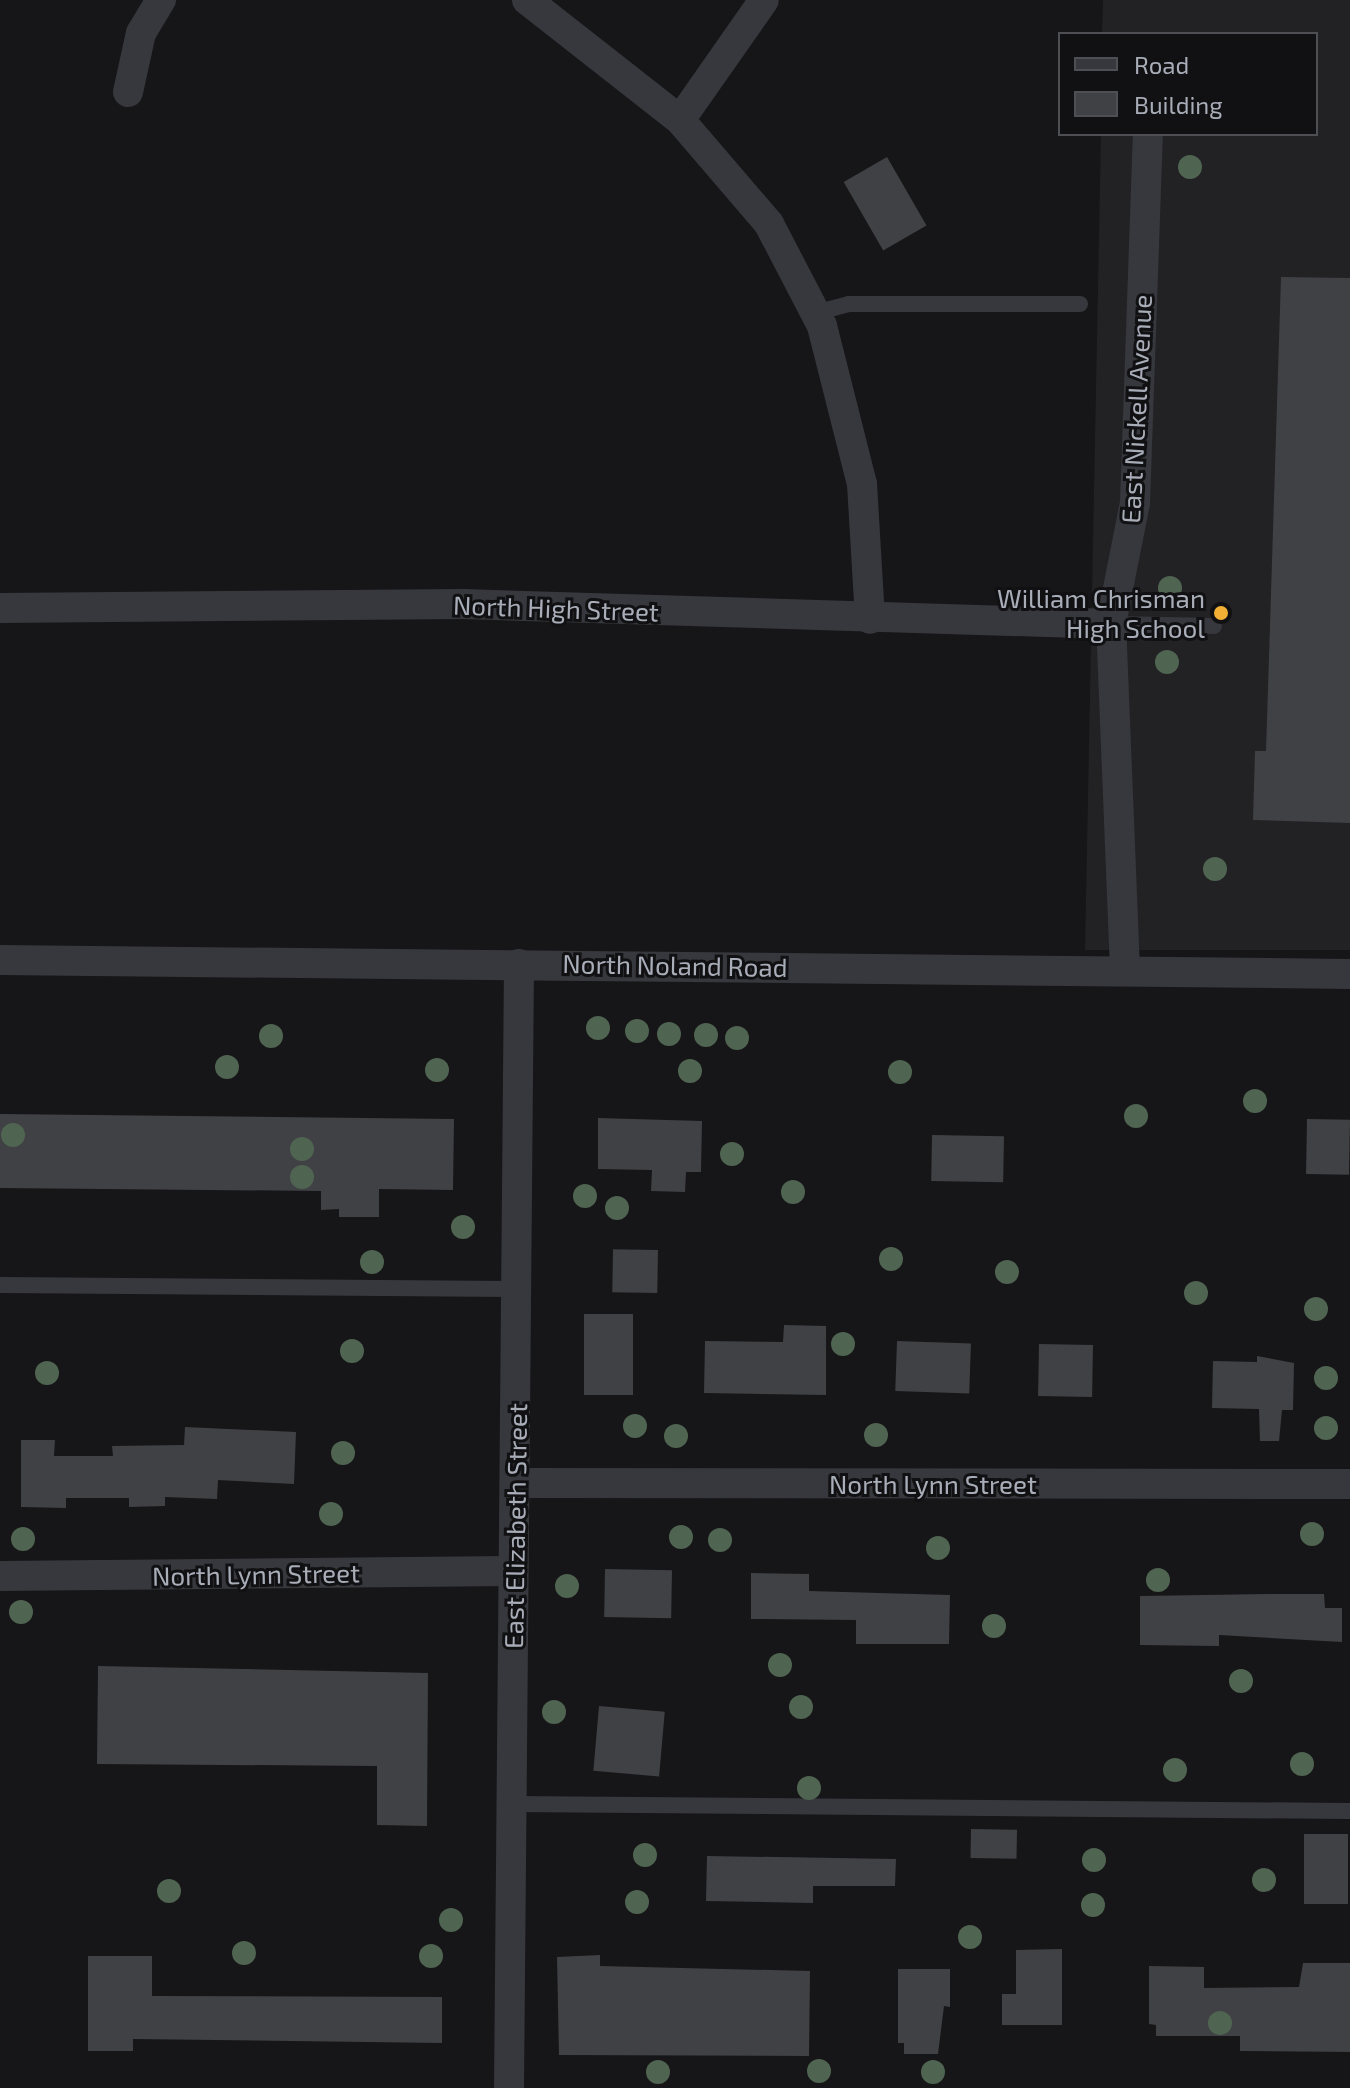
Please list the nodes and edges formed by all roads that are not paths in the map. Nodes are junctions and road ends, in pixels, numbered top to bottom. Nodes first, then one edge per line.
1 (161, 0) edge
2 (527, 0) edge
3 (764, 0) edge
4 (128, 92) dead end
5 (680, 120) junction
6 (1148, 136) edge
7 (1080, 304) dead end
8 (815, 313) junction
9 (0, 608) edge
10 (870, 619) junction
11 (1111, 624) junction
12 (1214, 626) dead end
13 (0, 960) edge
14 (519, 964) junction
15 (1125, 970) junction
16 (1350, 974) edge
17 (0, 1285) edge
18 (520, 1289) junction
19 (517, 1483) junction
20 (1350, 1484) edge
21 (512, 1571) junction
22 (0, 1576) edge
23 (511, 1804) junction
24 (1350, 1811) edge
25 (509, 2088) edge

1 - 4 street
2 - 5 street
3 - 5 street
5 - 8 street
6 - 11 street, East Nickell Avenue
7 - 8 lane
8 - 10 street
9 - 10 street, North High Street
10 - 11 street, North High Street
11 - 12 lane
11 - 15 street, East Nickell Avenue
13 - 14 street, North Noland Road
14 - 15 street, North Noland Road
14 - 18 street, East Elizabeth Street
15 - 16 street, North Noland Road
17 - 18 lane
18 - 19 street, East Elizabeth Street
19 - 20 street, North Lynn Street
19 - 21 street, East Elizabeth Street
21 - 22 street, North Lynn Street
21 - 23 street, East Elizabeth Street
23 - 24 lane
23 - 25 street, East Elizabeth Street

